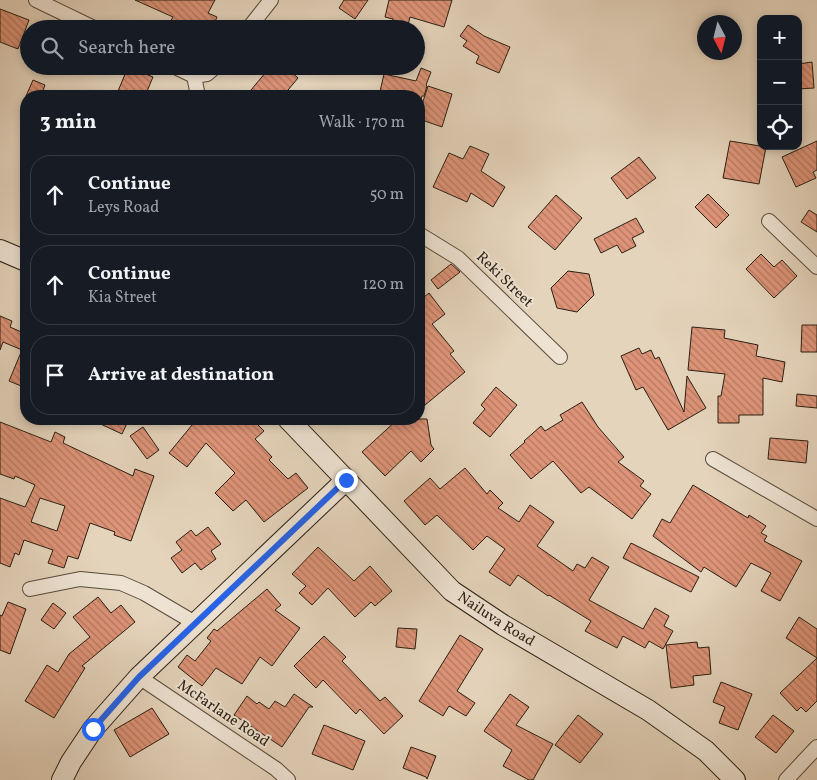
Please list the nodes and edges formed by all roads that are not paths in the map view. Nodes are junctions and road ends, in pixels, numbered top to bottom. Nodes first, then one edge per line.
1 (36, 0) edge
2 (271, 0) edge
3 (77, 20) edge
4 (255, 20) edge
5 (200, 75) edge
6 (194, 76) joint
7 (197, 90) edge
8 (769, 220) dead end
9 (425, 238) edge
10 (0, 250) edge
11 (20, 258) edge
12 (817, 267) edge
13 (560, 357) dead end
14 (294, 425) edge
15 (713, 459) dead end
16 (346, 480) junction
17 (817, 519) edge
18 (30, 589) dead end
19 (195, 623) junction
20 (139, 677) junction
21 (817, 747) edge
22 (62, 780) edge
23 (288, 780) edge
24 (735, 780) edge
25 (786, 780) edge

1 - 3 street
2 - 4 street
5 - 6 street
6 - 7 street
8 - 12 street
9 - 13 street, Reki Street
10 - 11 main road
14 - 16 main road, Nailuva Road
15 - 17 street
16 - 19 main road
16 - 24 main road, Nailuva Road
18 - 19 street
19 - 20 main road
20 - 22 main road
20 - 23 street, McFarlane Road
21 - 25 street

